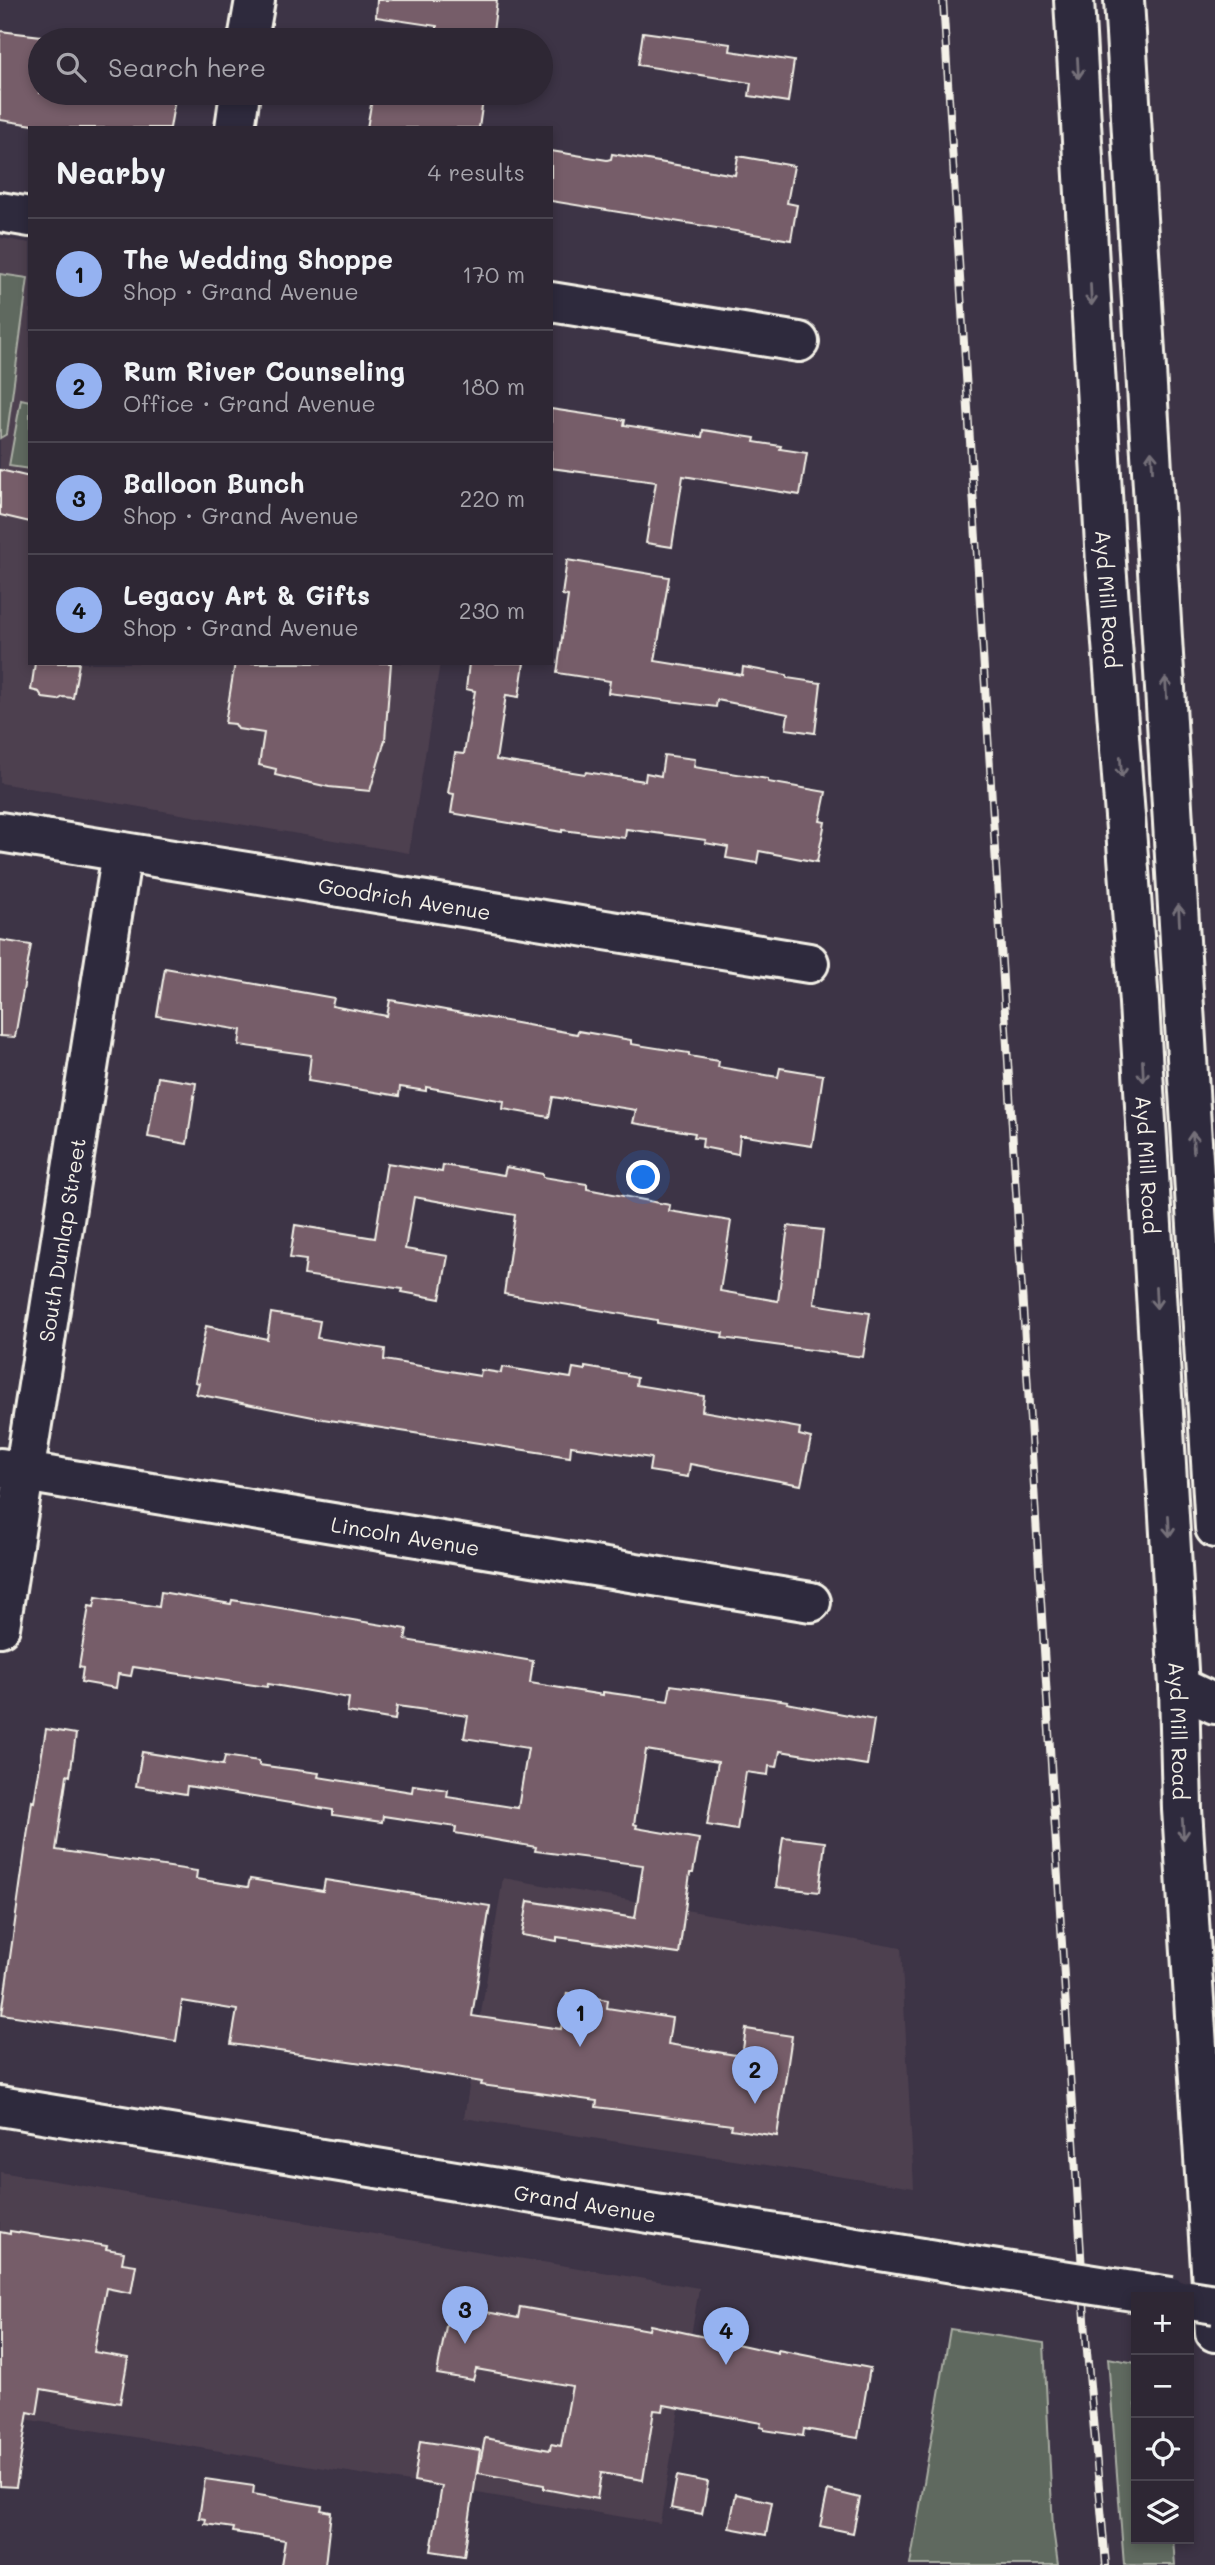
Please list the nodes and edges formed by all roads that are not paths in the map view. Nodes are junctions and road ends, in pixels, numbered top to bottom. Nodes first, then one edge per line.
1 (255, 0) edge
2 (1074, 0) edge
3 (1124, 0) edge
4 (250, 28) edge
5 (238, 105) edge
6 (235, 126) edge
7 (0, 212) edge
8 (28, 217) edge
9 (553, 302) edge
10 (799, 342) dead end
11 (0, 832) edge
12 (122, 852) junction
13 (809, 964) dead end
14 (1205, 1327) junction
15 (1215, 1370) edge
16 (12, 1470) edge
17 (1215, 1528) edge
18 (811, 1602) dead end
19 (0, 1627) edge
20 (1179, 1687) junction
21 (1215, 1704) edge
22 (0, 2106) edge
23 (1139, 2292) edge
24 (1194, 2301) edge
25 (1215, 2304) edge
26 (1215, 2332) edge

1 - 4 main road
2 -> 20 main road, Ayd Mill Road
14 -> 3 main road
5 - 6 main road
7 - 8 main road
9 - 10 main road
11 - 12 main road, Goodrich Avenue
12 - 13 main road, Goodrich Avenue
12 - 16 main road, South Dunlap Street
14 - 15 main road
14 - 17 main road
16 - 18 main road, Lincoln Avenue
16 - 19 main road, South Dunlap Street
20 - 21 main road
20 -> 26 main road, Ayd Mill Road
22 - 23 main road, Grand Avenue, bridge
24 - 25 main road, bridge

